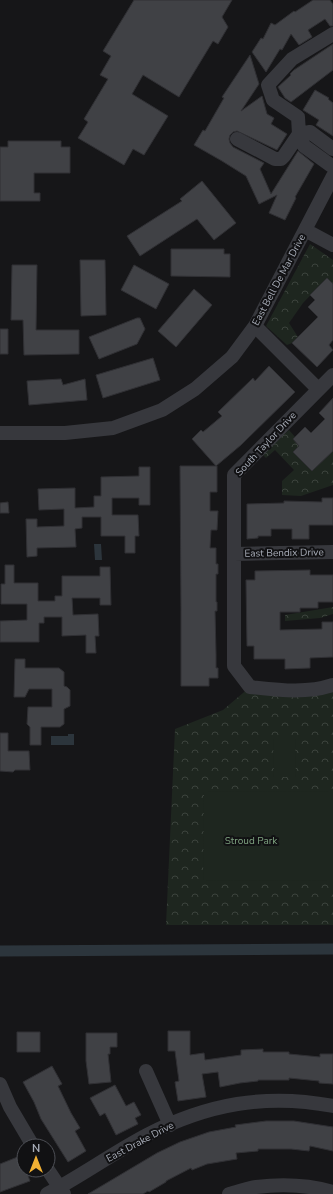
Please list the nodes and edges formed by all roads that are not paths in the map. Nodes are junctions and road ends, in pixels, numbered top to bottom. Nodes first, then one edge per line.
1 (333, 34) edge
2 (299, 134) junction
3 (237, 139) dead end
4 (333, 149) edge
5 (333, 167) edge
6 (333, 176) edge
7 (305, 230) junction
8 (333, 245) edge
9 (255, 326) junction
10 (333, 375) edge
11 (318, 389) junction
12 (0, 432) edge
13 (333, 552) edge
14 (234, 554) junction
15 (333, 685) edge
16 (146, 1071) dead end
17 (0, 1084) edge
18 (333, 1106) edge
19 (170, 1125) junction
20 (28, 1138) edge
21 (51, 1178) edge
22 (57, 1192) edge
23 (333, 1192) edge
24 (229, 1194) edge

1 - 2 street
2 - 3 street
2 - 4 street
2 - 5 street
6 - 7 street, East Bell De Mar Drive
7 - 8 street
7 - 9 street, East Bell De Mar Drive
9 - 11 street
9 - 12 street, East Bell De Mar Drive
10 - 11 street, South Taylor Drive
11 - 14 street, South Taylor Drive
13 - 14 street, East Bendix Drive
14 - 15 street, South Taylor Drive
16 - 19 street
17 - 20 street
18 - 19 street, East Drake Drive
19 - 22 street, East Drake Drive
21 - 22 street
23 - 24 street

